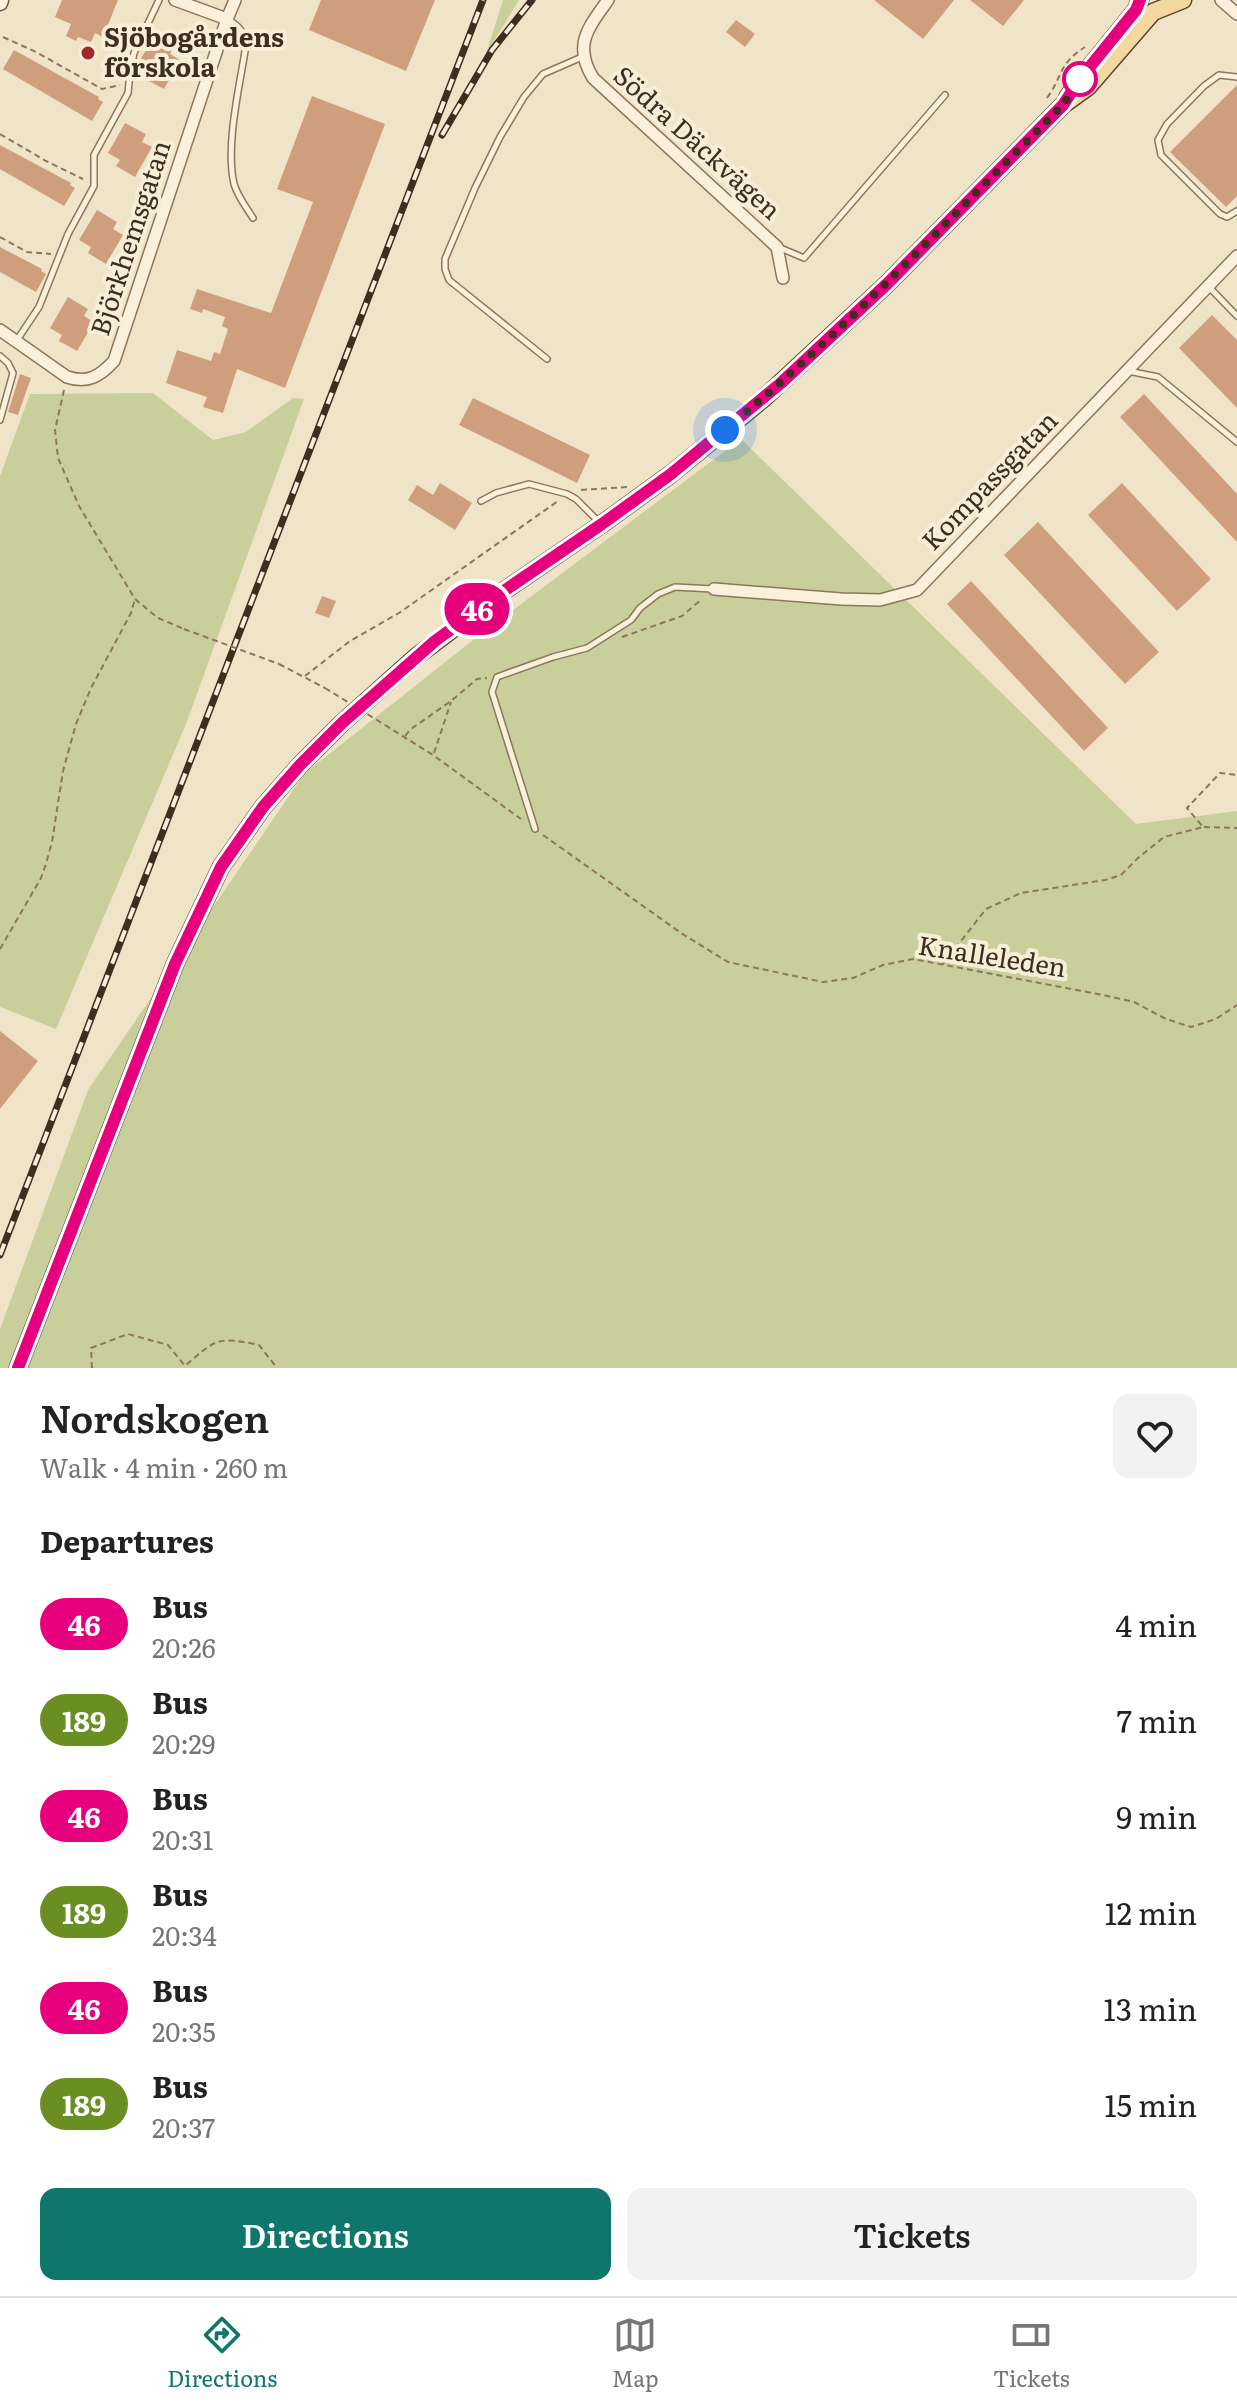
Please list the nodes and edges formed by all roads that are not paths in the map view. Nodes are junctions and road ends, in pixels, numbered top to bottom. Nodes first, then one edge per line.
1 (159, 0) edge
2 (175, 0) edge
3 (235, 0) edge
4 (608, 0) edge
5 (1140, 0) edge
6 (1183, 0) edge
7 (1221, 0) edge
8 (1237, 14) edge
9 (227, 19) junction
10 (583, 57) junction
11 (1237, 77) edge
12 (945, 95) dead end
13 (1063, 105) junction
14 (1237, 211) edge
15 (253, 218) dead end
16 (777, 247) junction
17 (1237, 256) edge
18 (783, 278) dead end
19 (1208, 286) junction
20 (1237, 316) edge
21 (0, 330) edge
22 (16, 341) junction
23 (0, 356) edge
24 (547, 359) dead end
25 (1127, 371) junction
26 (0, 420) edge
27 (1237, 442) edge
28 (481, 501) dead end
29 (602, 524) junction
30 (714, 589) joint
31 (535, 829) road end
32 (18, 1368) edge

1 - 22 lane
2 - 9 street
3 - 9 street, Björkhemsgatan
4 - 10 street, Södra Däckvägen
5 - 13 main road
6 - 13 main road
7 - 8 street
9 - 15 lane
9 - 22 street, Björkhemsgatan
10 - 16 street, Södra Däckvägen
10 - 24 lane
11 - 14 lane
12 - 16 lane
13 - 29 main road
16 - 18 street, Södra Däckvägen
17 - 19 street, Kompassgatan
19 - 20 lane
19 - 25 street, Kompassgatan
21 - 22 street
23 - 26 lane
25 - 27 lane
25 - 30 street, Kompassgatan
28 - 29 lane
29 - 32 main road
30 - 31 lane

